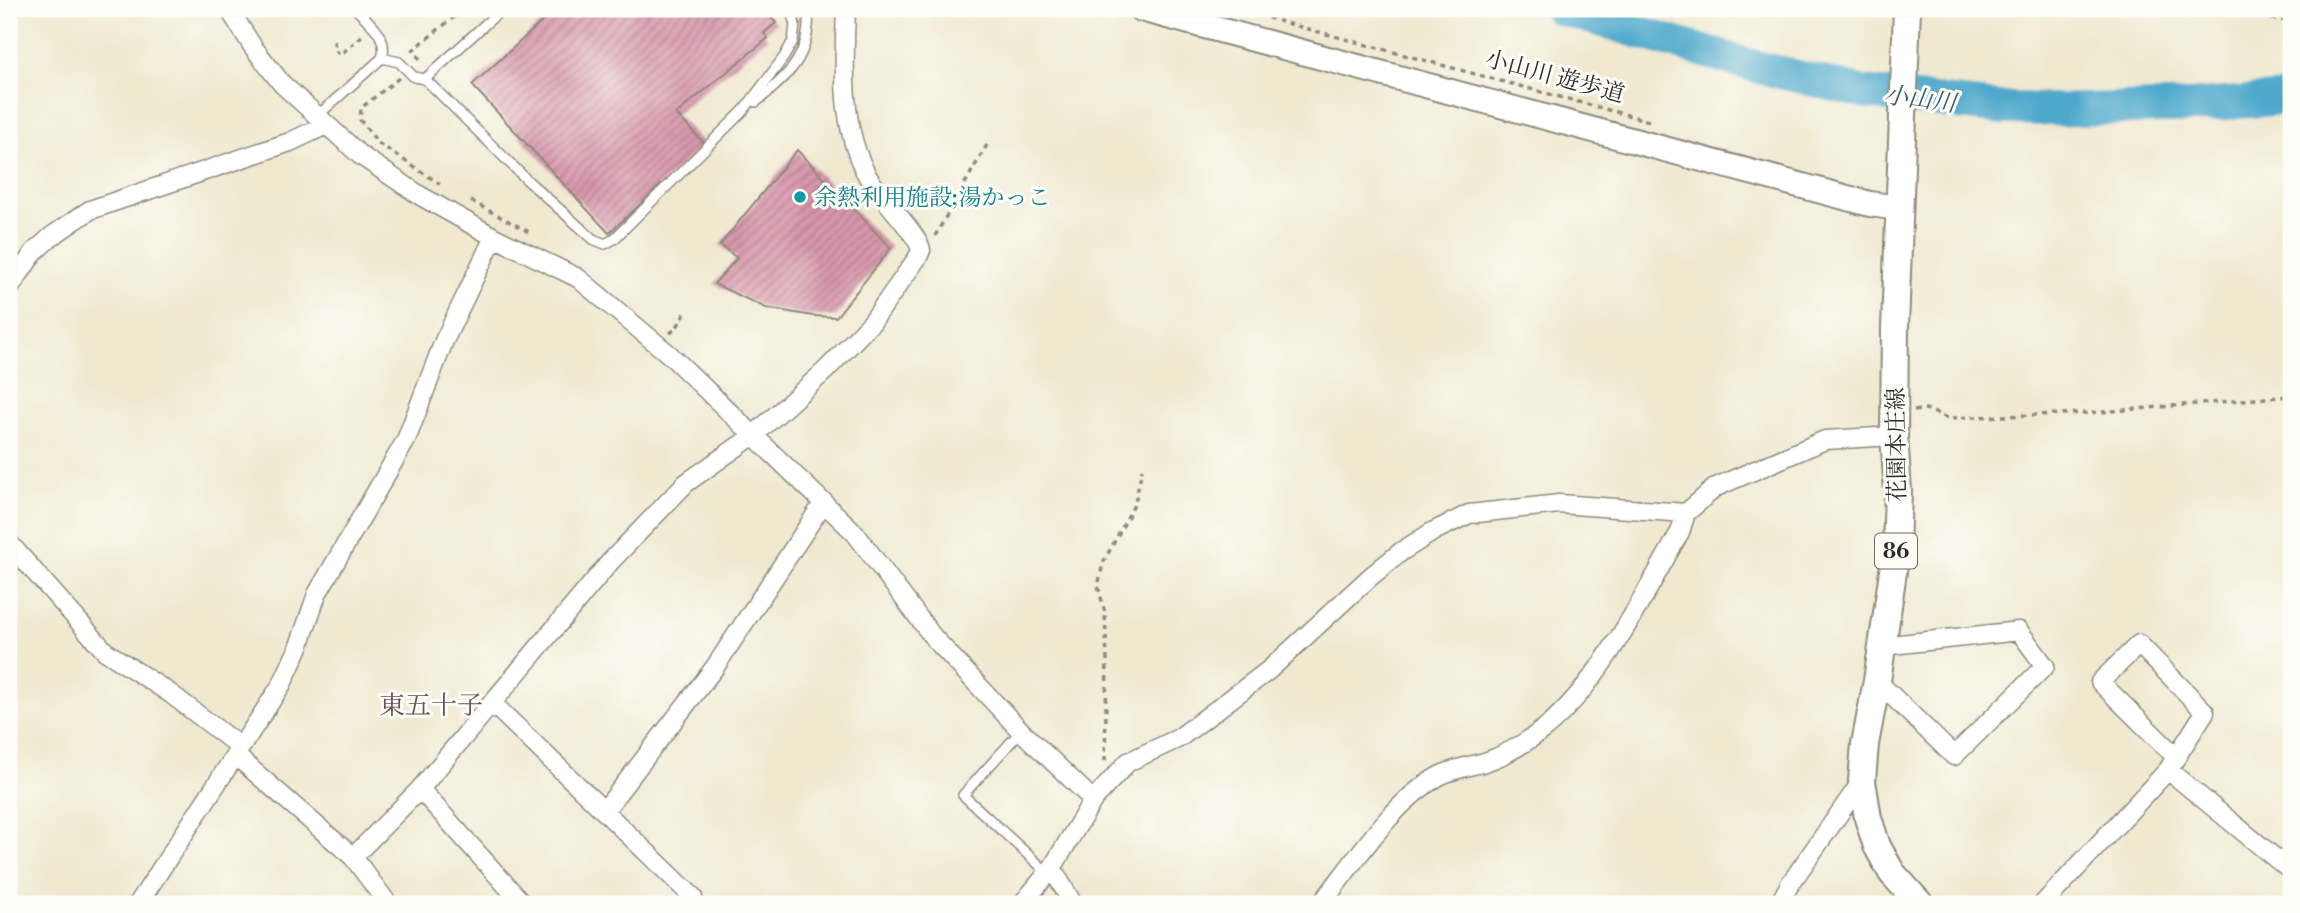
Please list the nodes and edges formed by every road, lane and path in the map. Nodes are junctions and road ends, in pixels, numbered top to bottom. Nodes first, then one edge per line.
1 (229, 9) edge
2 (356, 9) edge
3 (464, 9) edge
4 (502, 9) edge
5 (791, 9) edge
6 (808, 9) edge
7 (846, 9) edge
8 (1140, 9) edge
9 (1239, 9) edge
10 (1907, 9) edge
11 (2212, 9) edge
12 (2291, 22) edge
13 (334, 41) dead end
14 (371, 45) dead end
15 (382, 58) junction
16 (420, 59) dead end
17 (395, 73) dead end
18 (425, 79) junction
19 (744, 110) junction
20 (321, 121) junction
21 (1656, 122) dead end
22 (988, 143) dead end
23 (447, 188) dead end
24 (465, 198) dead end
25 (1899, 208) junction
26 (536, 236) dead end
27 (494, 237) junction
28 (921, 250) junction
29 (9, 289) edge
30 (685, 313) dead end
31 (664, 332) dead end
32 (2291, 397) edge
33 (1895, 424) junction
34 (754, 435) junction
35 (1142, 468) dead end
36 (824, 502) junction
37 (1686, 513) junction
38 (9, 543) edge
39 (1882, 646) junction
40 (1877, 681) junction
41 (492, 703) junction
42 (1021, 731) junction
43 (237, 751) junction
44 (2172, 764) junction
45 (1862, 781) junction
46 (420, 789) junction
47 (1098, 794) junction
48 (604, 810) junction
49 (354, 857) junction
50 (1050, 871) junction
51 (2291, 871) edge
52 (138, 904) edge
53 (388, 904) edge
54 (523, 904) edge
55 (693, 904) edge
56 (1022, 904) edge
57 (1073, 904) edge
58 (1321, 904) edge
59 (1779, 904) edge
60 (1920, 904) edge
61 (2043, 904) edge

1 - 20 street
2 - 15 lane
3 - 16 path
4 - 18 lane
5 - 19 lane
6 - 19 lane
7 - 28 street
8 - 25 street
9 - 21 path, 小山川 遊歩道
10 - 25 main road, 花園本庄線 / 86
11 - 12 path
13 - 14 path
15 - 18 lane
15 - 20 lane
17 - 23 path
18 - 19 lane
20 - 27 street
20 - 29 street
22 - 28 path
24 - 26 path
25 - 33 main road, 花園本庄線 / 86
27 - 34 street
27 - 43 street
28 - 34 street
30 - 31 path
32 - 33 path
33 - 37 street
33 - 39 main road, 花園本庄線 / 86
34 - 36 street
34 - 41 street
35 - 47 path
36 - 42 street
36 - 48 street
37 - 47 street
37 - 58 street
38 - 43 street
39 - 40 main road, 花園本庄線 / 86
39 - 40 street
40 - 45 main road, 花園本庄線 / 86
41 - 46 street
41 - 48 street
42 - 47 street
42 - 50 lane
43 - 49 street
43 - 52 street
44 - 44 street
44 - 51 street
44 - 61 street
45 - 59 street
45 - 60 main road, 花園本庄線 / 86
46 - 49 street
46 - 54 street
47 - 50 street
48 - 55 street
49 - 53 street
50 - 56 street
50 - 57 street

